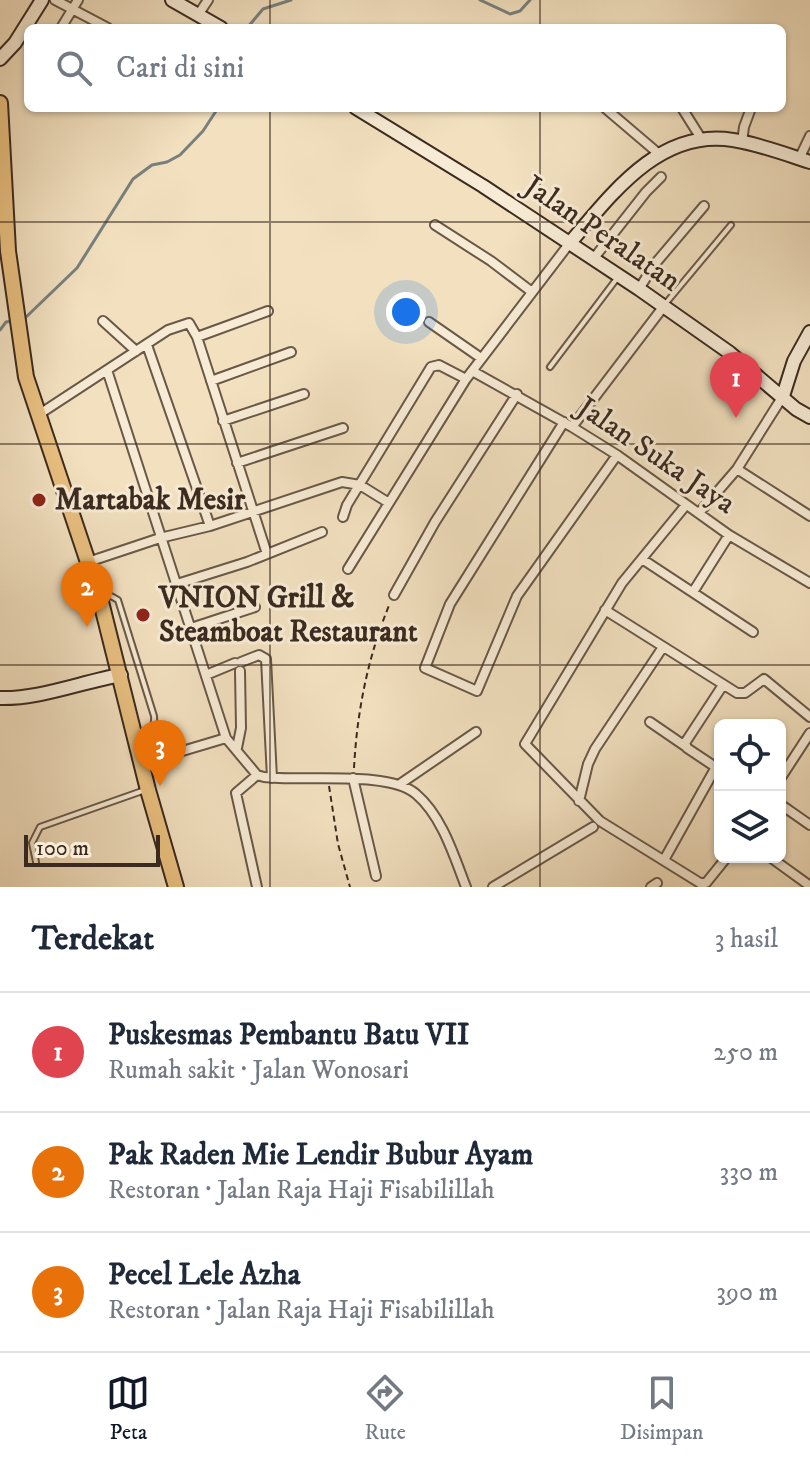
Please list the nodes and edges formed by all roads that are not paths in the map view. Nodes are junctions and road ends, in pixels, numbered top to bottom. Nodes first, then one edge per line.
1 (42, 0) edge
2 (55, 0) edge
3 (172, 0) edge
4 (208, 0) edge
5 (76, 4) edge
6 (198, 15) junction
7 (27, 24) edge
8 (64, 24) edge
9 (103, 24) edge
10 (214, 24) edge
11 (24, 29) edge
12 (0, 59) edge
13 (0, 103) edge
14 (363, 112) edge
15 (610, 112) edge
16 (684, 112) edge
17 (750, 112) edge
18 (810, 136) edge
19 (702, 140) junction
20 (742, 142) junction
21 (659, 154) junction
22 (805, 160) edge
23 (661, 177) dead end
24 (704, 206) dead end
25 (3, 219) edge
26 (435, 225) dead end
27 (731, 225) dead end
28 (569, 244) junction
29 (594, 258) junction
30 (620, 275) junction
31 (639, 289) junction
32 (532, 292) junction
33 (664, 306) junction
34 (268, 311) dead end
35 (103, 321) dead end
36 (429, 322) dead end
37 (810, 332) edge
38 (197, 337) junction
39 (147, 345) junction
40 (136, 351) junction
41 (291, 352) dead end
42 (481, 358) junction
43 (550, 367) dead end
44 (107, 370) junction
45 (474, 372) junction
46 (466, 379) junction
47 (211, 381) junction
48 (304, 394) dead end
49 (517, 394) junction
50 (783, 396) junction
51 (37, 416) junction
52 (810, 417) edge
53 (223, 421) junction
54 (568, 424) junction
55 (343, 428) dead end
56 (617, 455) junction
57 (237, 463) junction
58 (737, 469) junction
59 (360, 485) junction
60 (389, 503) junction
61 (686, 505) junction
62 (254, 511) junction
63 (699, 513) junction
64 (810, 516) edge
65 (343, 517) dead end
66 (210, 526) junction
67 (322, 532) dead end
68 (729, 535) junction
69 (160, 538) junction
70 (267, 554) junction
71 (642, 559) junction
72 (88, 562) junction
73 (348, 569) dead end
74 (810, 583) edge
75 (177, 584) junction
76 (693, 592) junction
77 (394, 595) road end
78 (100, 598) junction
79 (255, 607) dead end
80 (605, 610) junction
81 (191, 628) junction
82 (753, 632) dead end
83 (663, 647) junction
84 (239, 666) junction
85 (121, 675) junction
86 (206, 675) junction
87 (723, 685) junction
88 (0, 698) edge
89 (810, 717) edge
90 (650, 722) dead end
91 (476, 732) dead end
92 (810, 733) edge
93 (226, 738) junction
94 (137, 742) junction
95 (685, 746) junction
96 (237, 748) junction
97 (142, 763) junction
98 (714, 765) edge
99 (786, 770) edge
100 (257, 775) junction
101 (714, 775) edge
102 (272, 778) junction
103 (353, 778) junction
104 (400, 784) junction
105 (148, 790) junction
106 (579, 801) junction
107 (786, 808) edge
108 (810, 825) edge
109 (593, 827) dead end
110 (664, 860) junction
111 (36, 862) dead end
112 (723, 863) edge
113 (778, 863) edge
114 (376, 876) dead end
115 (810, 886) edge
116 (176, 887) edge
117 (257, 887) edge
118 (466, 887) edge
119 (493, 887) edge

1 - 7 street
2 - 5 street
3 - 6 street
4 - 6 street
5 - 8 street
5 - 9 street
6 - 10 street
11 - 12 street
13 - 25 main road
14 - 28 street, Jalan Peralatan
15 - 21 street
16 - 19 street
17 - 20 street
18 - 22 street
19 - 20 street
19 - 21 street
20 - 22 street
21 - 28 street
23 - 29 street
24 - 31 street
25 - 51 main road
26 - 32 street
27 - 33 lane
28 - 29 street, Jalan Peralatan
28 - 32 street
29 - 30 street, Jalan Peralatan
30 - 31 street, Jalan Peralatan
30 - 43 lane
31 - 33 street, Jalan Peralatan
32 - 42 street
33 - 50 street, Jalan Peralatan
33 - 54 street
34 - 38 street
35 - 40 street
36 - 42 street
37 - 50 street
38 - 39 street
38 - 47 street
39 - 40 street
39 - 66 street
40 - 44 street
41 - 47 street
42 - 45 street
44 - 51 street
44 - 69 street
45 - 46 street
45 - 49 street, Jalan Suka Jaya
46 - 59 street
46 - 60 street
47 - 53 street
48 - 53 street
49 - 54 street, Jalan Suka Jaya
49 - 77 street
50 - 52 street, Jalan Peralatan
50 - 58 street
51 - 72 main road
53 - 57 street
54 - 56 street, Jalan Suka Jaya
54 - 56 street
55 - 57 street
56 - 61 street, Jalan Suka Jaya
57 - 62 street
58 - 63 street
58 - 64 street
59 - 60 street
59 - 62 street
59 - 65 street
60 - 73 street
61 - 63 street, Jalan Suka Jaya
61 - 71 street
62 - 66 street
62 - 70 street
63 - 68 street, Jalan Suka Jaya
66 - 69 street
67 - 70 street
68 - 74 street, Jalan Suka Jaya
68 - 76 street
69 - 72 street
69 - 75 street
70 - 75 street
71 - 76 street
71 - 80 street
72 - 78 main road
75 - 81 street
76 - 82 street
78 - 85 main road
78 - 94 lane
79 - 81 street
80 - 83 street
80 - 106 street
81 - 86 street
83 - 87 street
83 - 106 street
84 - 86 street
84 - 96 street
84 - 102 street
85 - 88 street
85 - 94 main road
86 - 93 street
87 - 89 street
87 - 95 street
90 - 95 street
91 - 104 street
92 - 99 street
93 - 96 street
93 - 97 street
94 - 97 main road
95 - 98 street
96 - 100 street
97 - 105 main road
100 - 102 street
100 - 117 street
101 - 110 street
102 - 103 street
103 - 104 street
103 - 114 street
104 - 118 street
105 - 111 lane
105 - 116 main road
106 - 110 street
107 - 108 street
109 - 119 street
110 - 112 street
113 - 115 street

